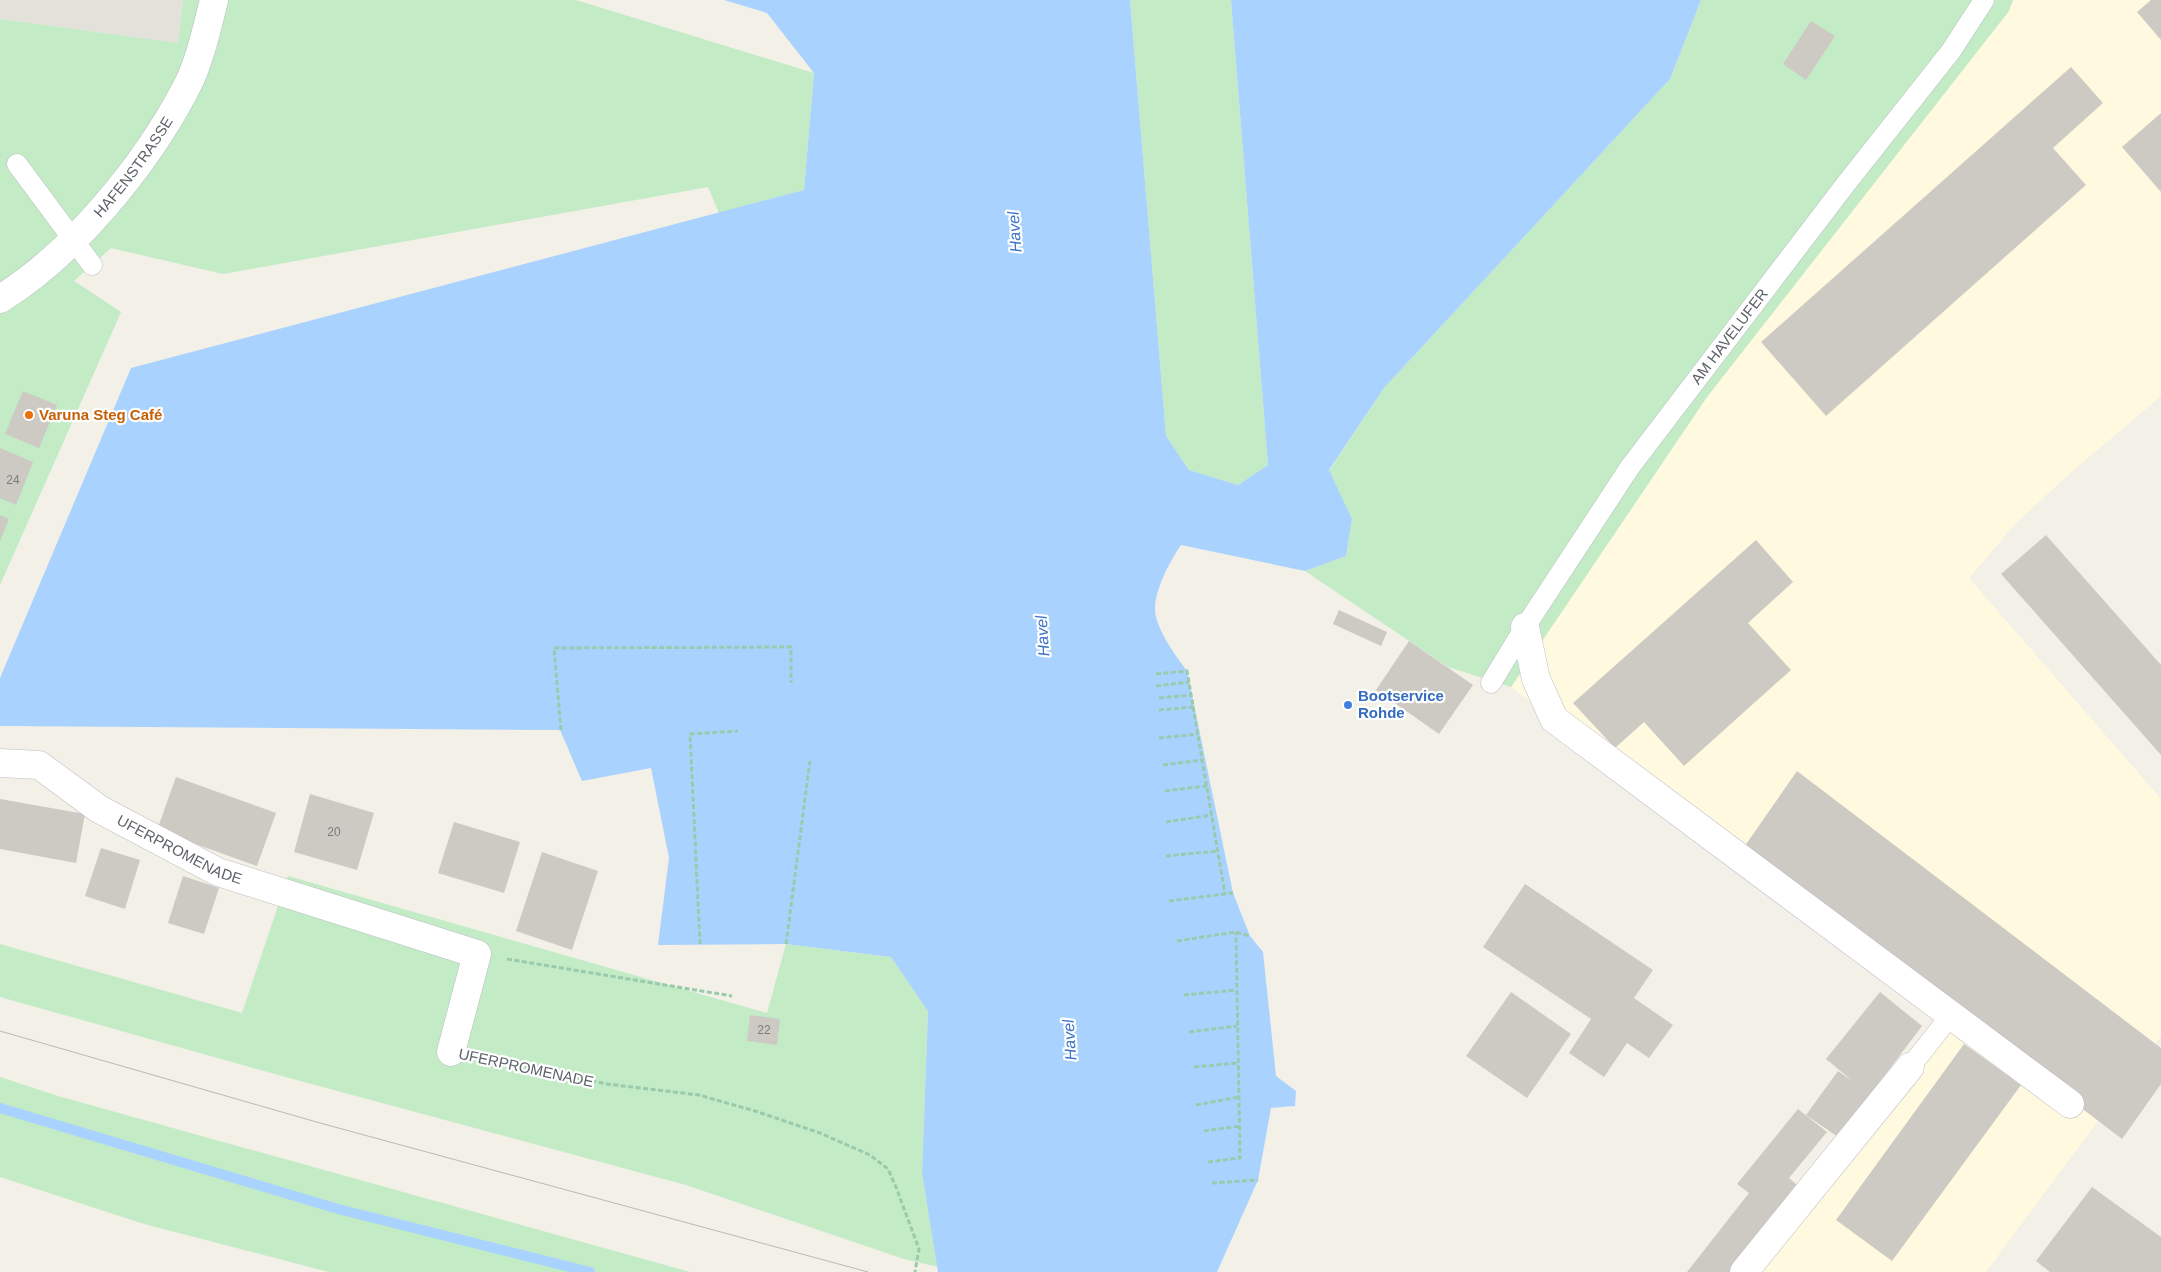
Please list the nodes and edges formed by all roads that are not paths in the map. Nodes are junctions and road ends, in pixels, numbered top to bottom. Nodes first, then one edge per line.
1 (214, 0) edge
2 (1984, 0) edge
3 (17, 164) dead end
4 (73, 239) junction
5 (92, 265) dead end
6 (0, 299) edge
7 (1525, 627) junction
8 (1491, 683) dead end
9 (0, 763) edge
10 (1952, 1014) junction
11 (451, 1052) road end
12 (1910, 1067) joint
13 (2070, 1104) dead end
14 (1744, 1272) edge

1 - 4 street, HAFENSTRASSE
2 - 7 lane, AM HAVELUFER
3 - 4 lane
4 - 5 lane
4 - 6 street, HAFENSTRASSE
7 - 8 lane, AM HAVELUFER
7 - 10 street
9 - 11 street, UFERPROMENADE
10 - 12 lane
10 - 13 street
12 - 14 street

